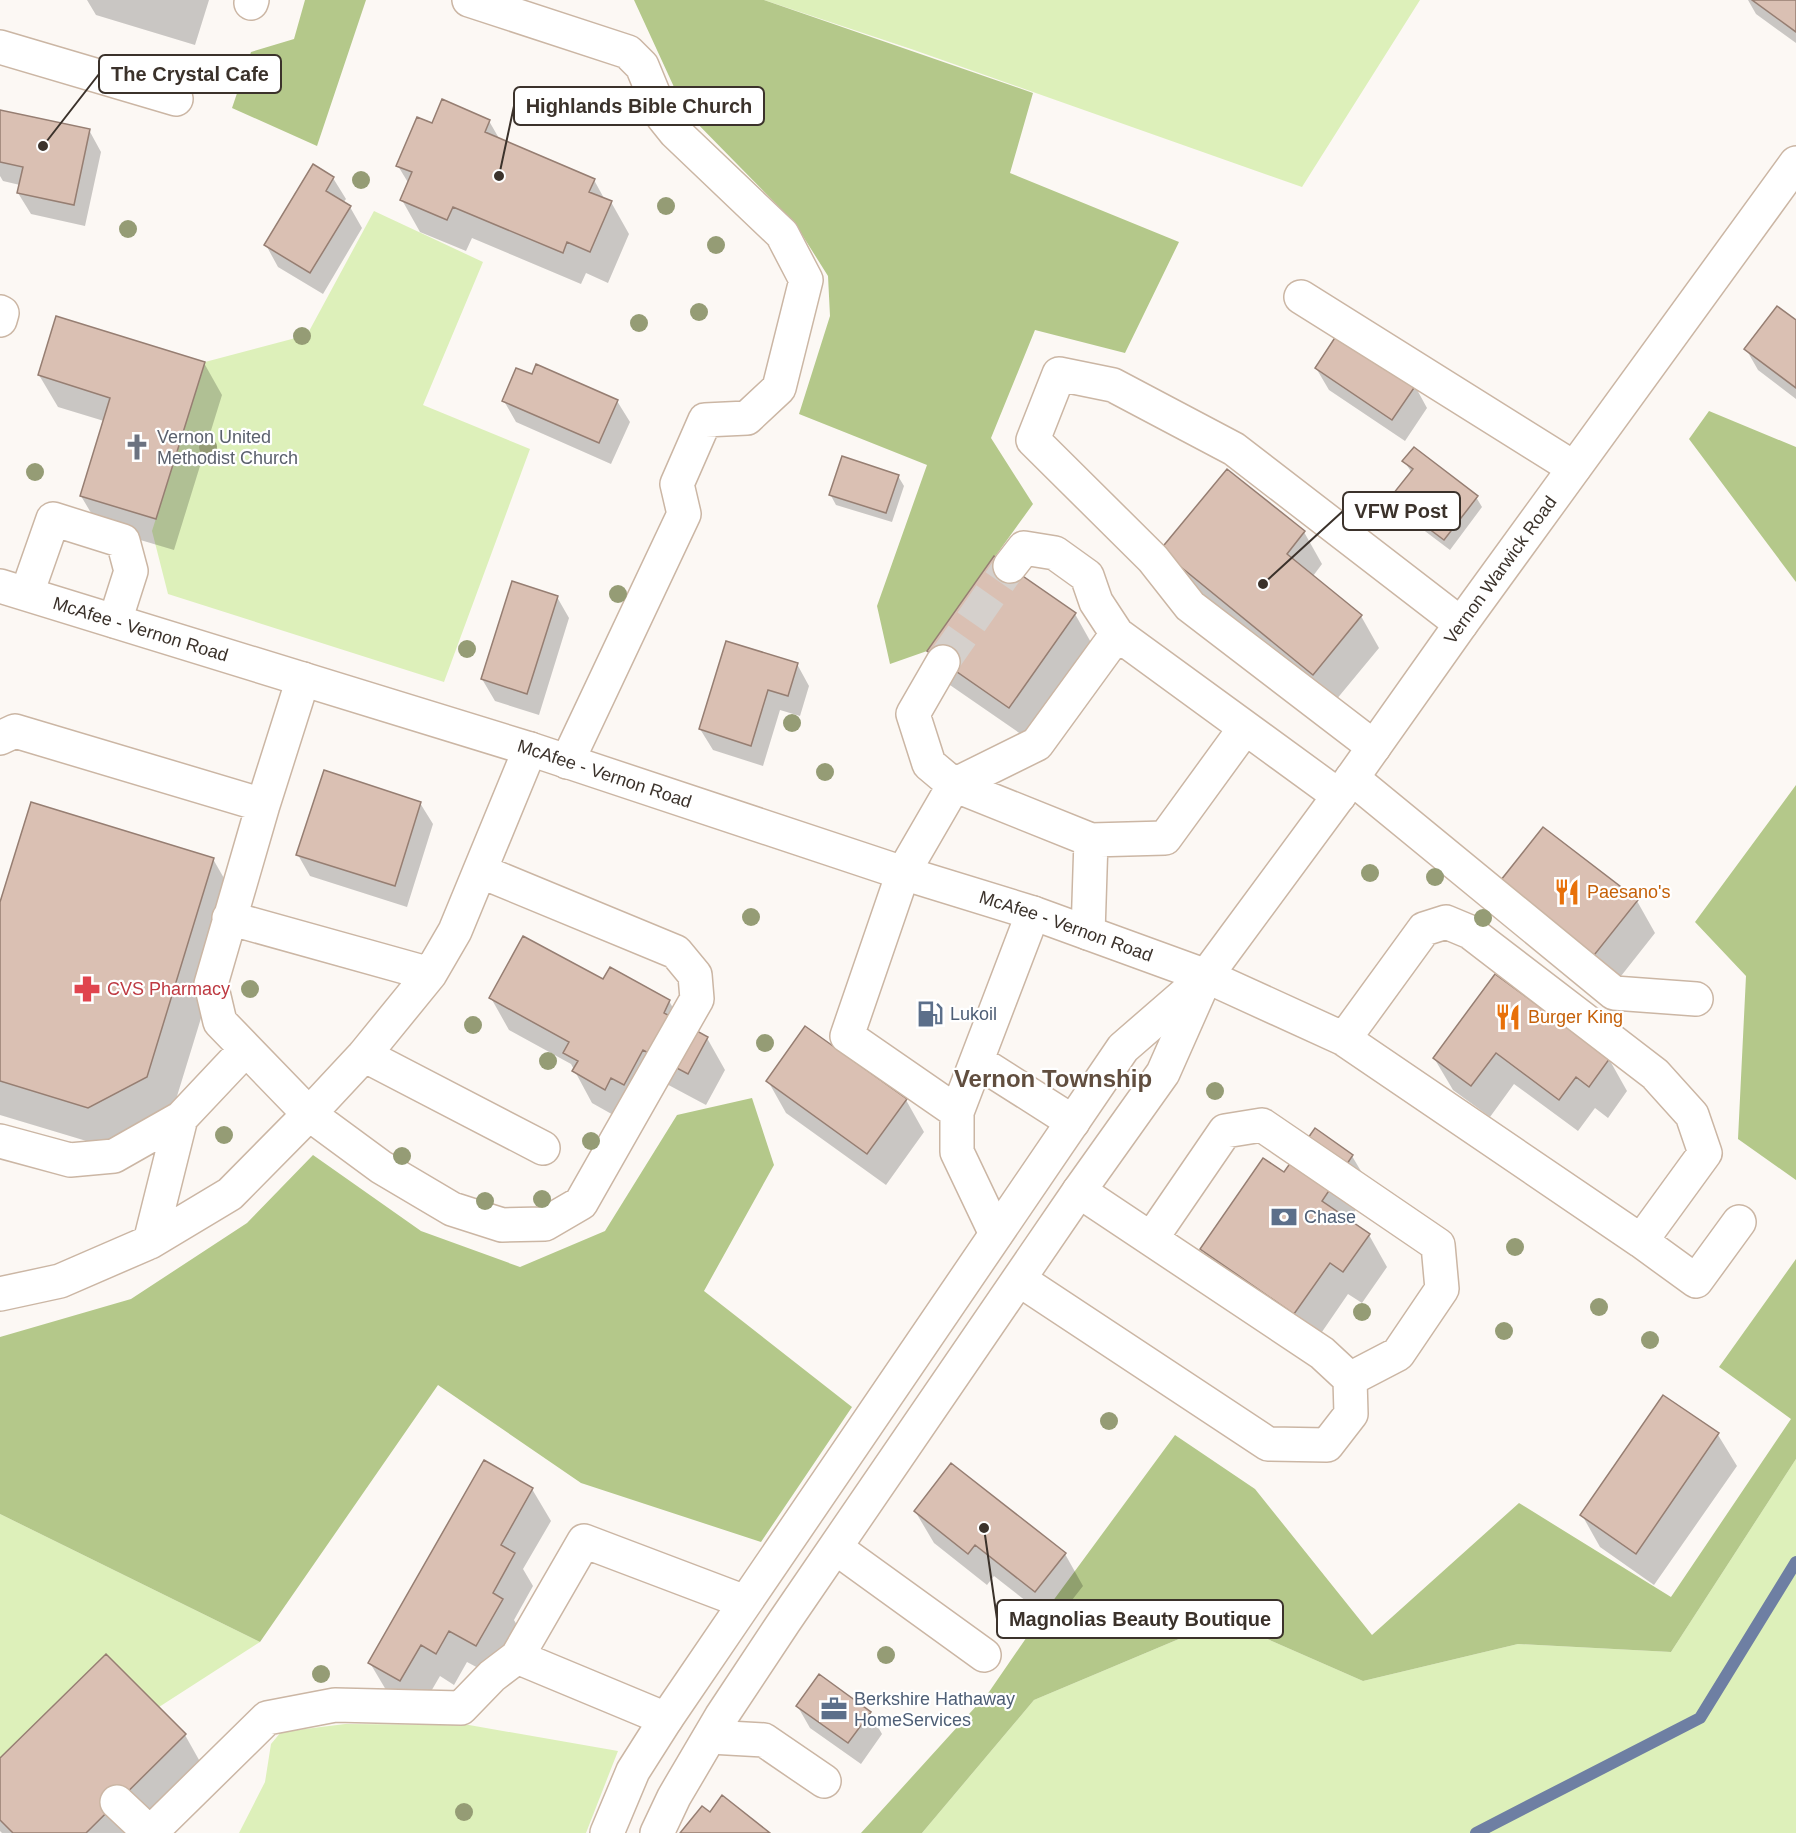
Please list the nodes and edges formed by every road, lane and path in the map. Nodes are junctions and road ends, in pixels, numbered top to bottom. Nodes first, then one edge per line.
1 (469, 0) edge
2 (0, 46) edge
3 (176, 99) dead end
4 (1796, 163) edge
5 (1301, 297) dead end
6 (0, 312) edge
7 (0, 320) edge
8 (1574, 468) junction
9 (1010, 566) tunnel mouth
10 (14, 590) edge
11 (115, 621) junction
12 (1461, 624) junction
13 (1117, 634) junction
14 (943, 662) tunnel mouth
15 (303, 680) junction
16 (1245, 728) junction
17 (0, 738) edge
18 (1374, 747) junction
19 (530, 749) junction
20 (567, 762) junction
21 (954, 785) junction
22 (1346, 787) junction
23 (263, 805) junction
24 (1092, 840) junction
25 (480, 871) junction
26 (903, 873) junction
27 (1033, 913) junction
28 (229, 918) junction
29 (1088, 933) junction
30 (430, 974) junction
31 (1206, 976) junction
32 (1696, 999) dead end
33 (1344, 1039) junction
34 (245, 1050) junction
35 (364, 1055) junction
36 (976, 1061) junction
37 (957, 1112) junction
38 (309, 1114) junction
39 (181, 1118) junction
40 (1073, 1122) junction
41 (0, 1141) edge
42 (543, 1148) dead end
43 (1079, 1191) junction
44 (1739, 1222) dead end
45 (996, 1234) junction
46 (1151, 1239) junction
47 (1641, 1241) junction
48 (150, 1242) junction
49 (1020, 1280) junction
50 (0, 1294) edge
51 (1350, 1379) junction
52 (836, 1548) junction
53 (745, 1602) junction
54 (984, 1654) dead end
55 (517, 1657) junction
56 (666, 1719) junction
57 (710, 1737) junction
58 (824, 1782) dead end
59 (117, 1802) dead end
60 (150, 1833) edge
61 (607, 1833) edge
62 (657, 1833) edge

1 - 20 main road
2 - 3 main road
4 - 8 main road, Vernon Warwick Road
5 - 8 main road
6 - 7 main road
8 - 12 main road, Vernon Warwick Road
9 - 13 main road
10 - 11 main road, McAfee - Vernon Road
10 - 11 main road
11 - 15 main road, McAfee - Vernon Road
12 - 18 main road, Vernon Warwick Road
12 - 18 main road
13 - 16 main road
13 - 21 main road
14 - 21 main road
15 - 19 main road, McAfee - Vernon Road
15 - 23 main road
16 - 22 main road
16 - 24 main road
17 - 23 main road
18 - 22 main road, Vernon Warwick Road
19 - 20 main road, McAfee - Vernon Road
19 - 25 main road
20 - 26 main road, McAfee - Vernon Road
21 - 24 main road
21 - 26 main road
22 - 31 main road, Vernon Warwick Road
22 - 32 main road
23 - 28 main road
24 - 29 main road
25 - 30 main road
25 - 38 main road
26 - 27 main road, McAfee - Vernon Road
26 - 37 main road
27 - 29 main road, McAfee - Vernon Road
27 - 36 main road
28 - 30 main road
28 - 34 main road
29 - 31 main road, McAfee - Vernon Road
30 - 35 main road
31 - 33 main road, McAfee - Vernon Road
31 - 40 main road
31 - 43 main road
33 - 47 main road, McAfee - Vernon Road
33 - 47 main road
34 - 38 main road
34 - 39 main road
35 - 38 main road
35 - 42 main road
36 - 37 main road
36 - 40 main road
37 - 45 main road
38 - 48 main road
39 - 41 main road
39 - 48 main road
40 - 45 main road
43 - 46 main road
43 - 49 main road
44 - 47 main road, McAfee - Vernon Road
45 - 53 main road
46 - 51 main road
46 - 51 main road
48 - 50 main road
49 - 51 main road
49 - 52 main road
52 - 54 main road
52 - 57 main road
53 - 55 main road
53 - 56 main road
55 - 56 main road
55 - 60 main road
56 - 61 main road
57 - 58 main road
57 - 62 main road
59 - 60 main road

